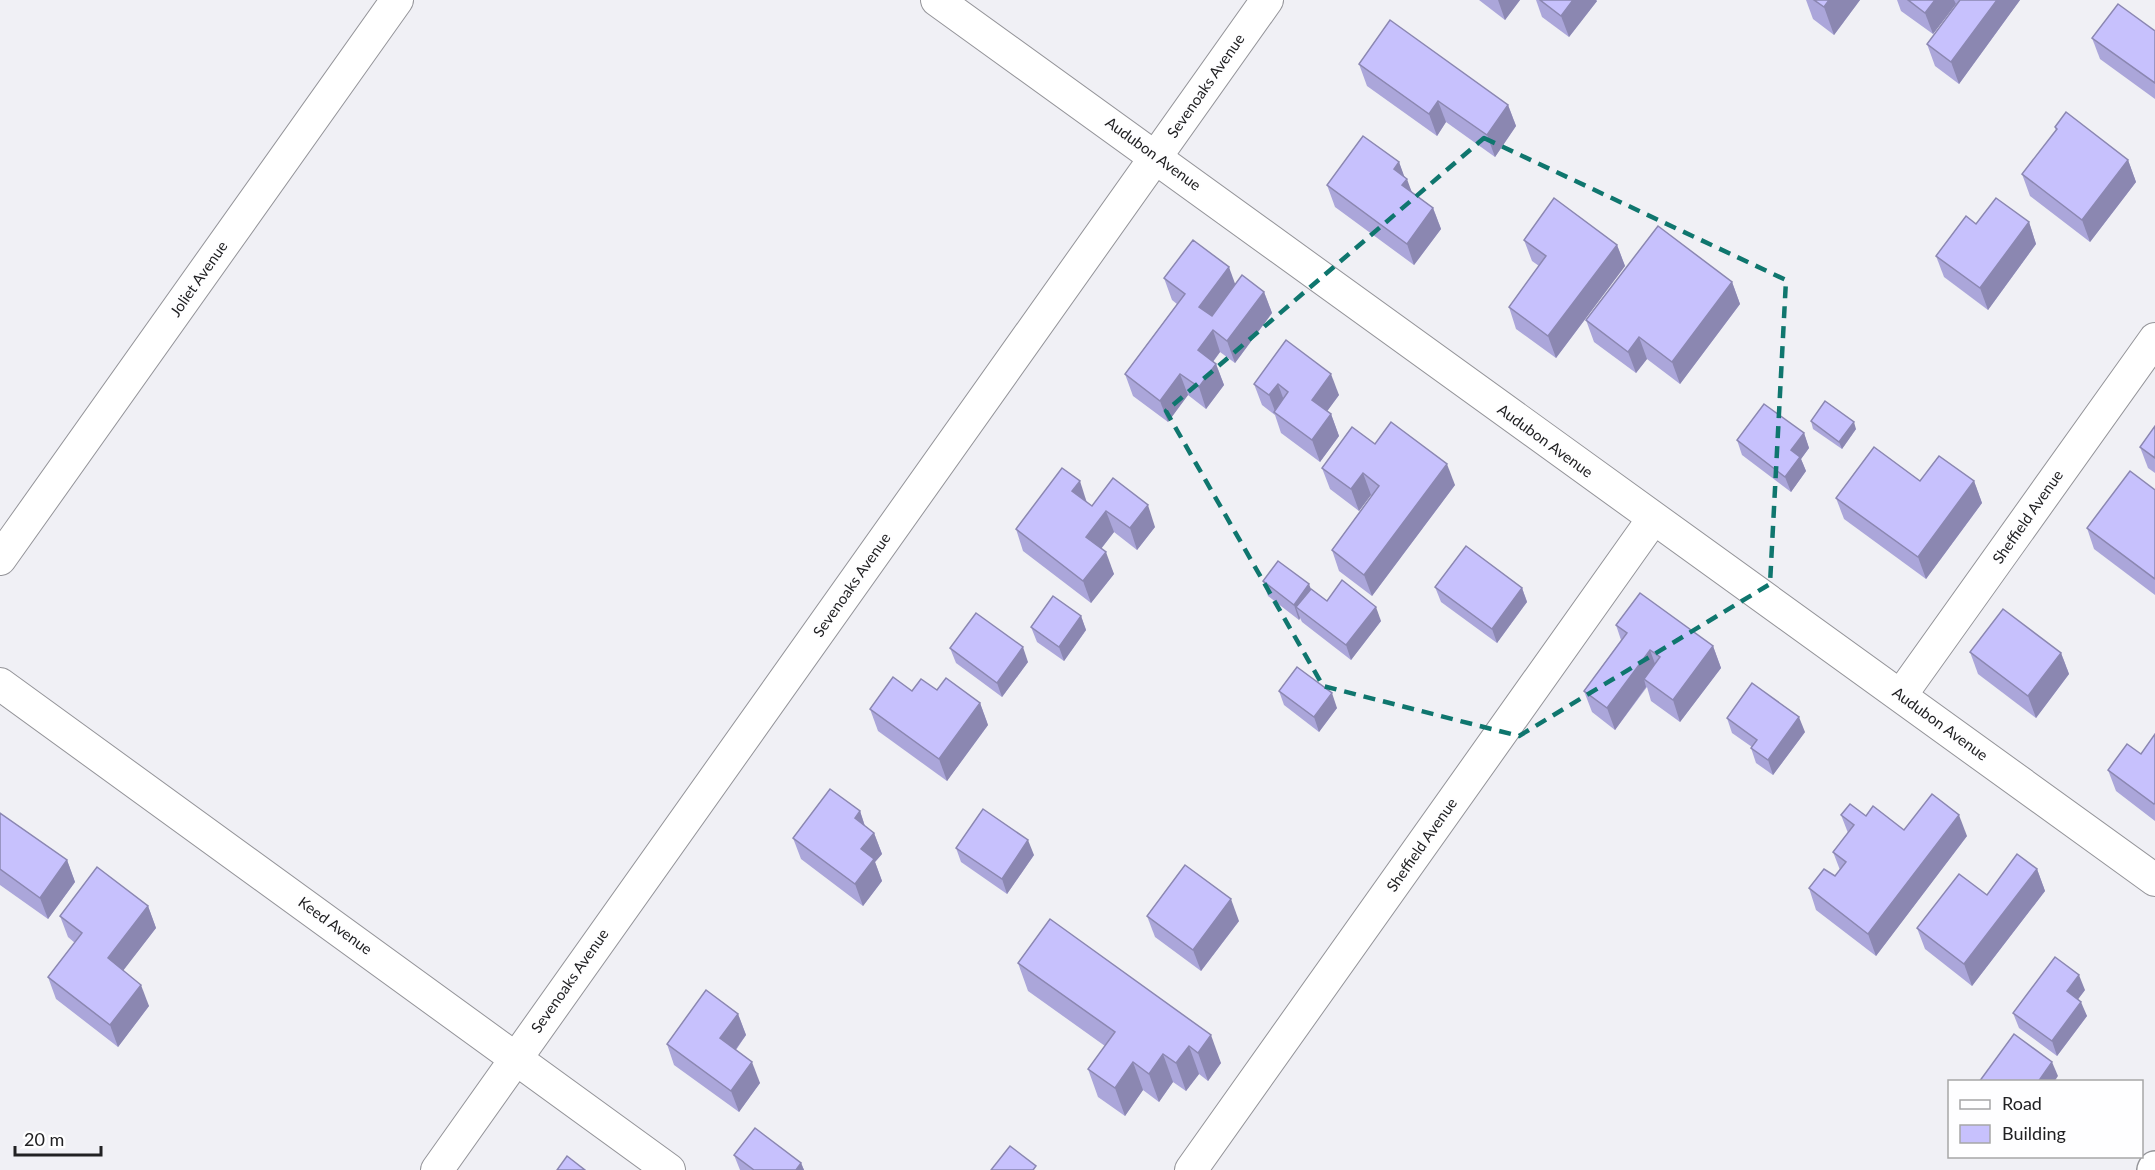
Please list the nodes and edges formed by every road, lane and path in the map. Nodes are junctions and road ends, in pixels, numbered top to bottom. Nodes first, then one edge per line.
1 (398, 0) edge
2 (937, 0) edge
3 (1267, 0) edge
4 (1156, 157) junction
5 (2155, 339) edge
6 (1653, 519) junction
7 (0, 559) edge
8 (0, 684) edge
9 (1901, 695) junction
10 (2155, 880) edge
11 (516, 1057) junction
12 (437, 1170) edge
13 (669, 1170) edge
14 (1191, 1170) edge

1 - 7 street, Joliet Avenue
2 - 4 street, Audubon Avenue
3 - 4 street, Sevenoaks Avenue
4 - 6 street, Audubon Avenue
4 - 11 street, Sevenoaks Avenue
5 - 9 street, Sheffield Avenue
6 - 9 street, Audubon Avenue
6 - 14 street, Sheffield Avenue
8 - 11 street, Keed Avenue
9 - 10 street, Audubon Avenue
11 - 12 street, Sevenoaks Avenue
11 - 13 street, Keed Avenue

